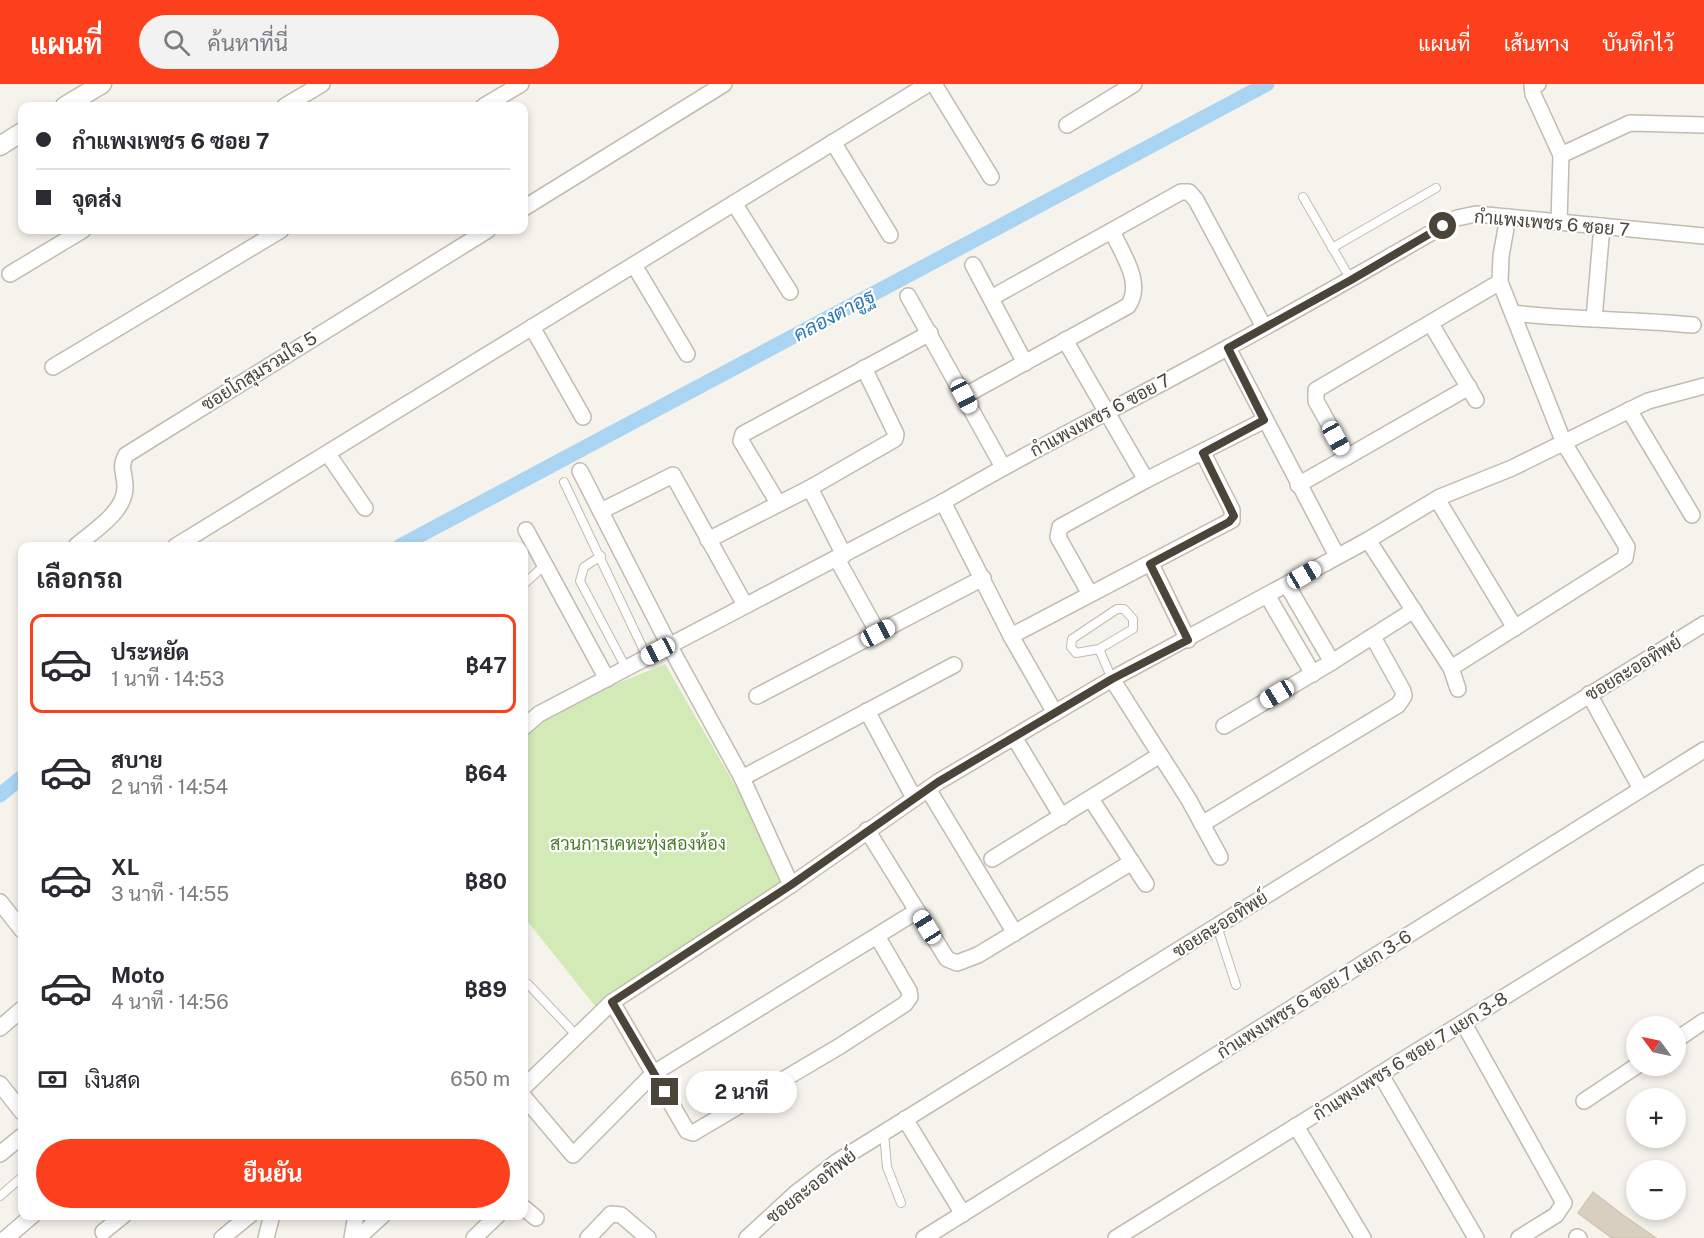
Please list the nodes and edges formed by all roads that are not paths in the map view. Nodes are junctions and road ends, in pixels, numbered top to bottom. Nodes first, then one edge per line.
1 (102, 84) edge
2 (322, 84) edge
3 (521, 84) edge
4 (724, 84) edge
5 (928, 84) edge
6 (934, 84) edge
7 (1134, 84) edge
8 (1534, 85) edge
9 (72, 102) edge
10 (292, 102) edge
11 (491, 102) edge
12 (1067, 125) dead end
13 (1704, 125) edge
14 (18, 135) edge
15 (833, 142) junction
16 (0, 146) edge
17 (1561, 155) junction
18 (991, 177) dead end
19 (1436, 188) dead end
20 (1303, 197) dead end
21 (734, 203) junction
22 (528, 206) edge
23 (1508, 217) junction
24 (1559, 222) junction
25 (1602, 226) junction
26 (1112, 231) junction
27 (76, 234) edge
28 (274, 234) edge
29 (482, 234) edge
30 (890, 235) dead end
31 (1704, 236) edge
32 (1332, 248) junction
33 (634, 265) junction
34 (973, 265) dead end
35 (10, 274) dead end
36 (1351, 280) junction
37 (1500, 282) junction
38 (790, 292) dead end
39 (908, 296) dead end
40 (991, 298) junction
41 (1513, 314) junction
42 (1594, 319) junction
43 (1431, 324) junction
44 (1693, 325) dead end
45 (532, 327) junction
46 (1264, 327) junction
47 (930, 333) junction
48 (1065, 340) junction
49 (1228, 348) junction
50 (687, 354) dead end
51 (1025, 363) junction
52 (53, 367) dead end
53 (864, 368) junction
54 (1704, 386) edge
55 (964, 396) junction
56 (1629, 410) junction
57 (1106, 412) junction
58 (583, 417) dead end
59 (1264, 420) junction
60 (1564, 443) junction
61 (1203, 453) junction
62 (328, 454) junction
63 (1347, 457) junction
64 (1003, 467) junction
65 (580, 471) dead end
66 (1146, 480) junction
67 (564, 482) dead end
68 (1298, 485) junction
69 (810, 488) junction
70 (1437, 499) junction
71 (943, 502) junction
72 (778, 503) junction
73 (365, 508) dead end
74 (601, 511) junction
75 (1692, 515) dead end
76 (526, 530) dead end
77 (708, 540) junction
78 (1368, 540) junction
79 (80, 542) edge
80 (183, 542) edge
81 (601, 556) junction
82 (1336, 556) junction
83 (840, 557) junction
84 (1150, 564) junction
85 (545, 565) junction
86 (983, 578) junction
87 (528, 580) edge
88 (1287, 585) junction
89 (1090, 594) junction
90 (1267, 596) junction
91 (745, 605) junction
92 (1414, 610) junction
93 (1704, 624) edge
94 (1515, 628) junction
95 (878, 633) junction
96 (1011, 636) junction
97 (1372, 637) junction
98 (1188, 640) junction
99 (669, 645) junction
100 (1099, 649) junction
101 (647, 657) junction
102 (1332, 662) junction
103 (954, 665) dead end
104 (626, 668) junction
105 (1451, 668) junction
106 (1313, 674) junction
107 (606, 679) junction
108 (1112, 679) junction
109 (1458, 689) dead end
110 (1589, 694) junction
111 (757, 696) dead end
112 (867, 711) junction
113 (1055, 713) junction
114 (528, 724) edge
115 (1224, 726) dead end
116 (1014, 737) junction
117 (1704, 750) edge
118 (1160, 755) junction
119 (742, 778) junction
120 (928, 789) junction
121 (1641, 789) junction
122 (914, 798) junction
123 (1091, 799) junction
124 (1062, 817) junction
125 (1202, 824) junction
126 (867, 830) junction
127 (1220, 857) dead end
128 (992, 860) dead end
129 (1132, 862) junction
130 (1704, 873) edge
131 (1146, 884) dead end
132 (791, 885) junction
133 (0, 902) edge
134 (917, 911) junction
135 (18, 925) edge
136 (1217, 926) junction
137 (1016, 933) junction
138 (877, 936) junction
139 (528, 984) dead end
140 (1236, 985) dead end
141 (612, 1002) junction
142 (18, 1012) edge
143 (1704, 1021) edge
144 (1, 1024) edge
145 (1464, 1024) junction
146 (1686, 1033) edge
147 (578, 1037) junction
148 (654, 1073) junction
149 (1626, 1073) edge
150 (1381, 1075) junction
151 (528, 1083) edge
152 (0, 1084) edge
153 (1584, 1101) dead end
154 (528, 1102) edge
155 (18, 1107) edge
156 (905, 1119) junction
157 (1296, 1126) junction
158 (884, 1133) junction
159 (18, 1139) edge
160 (0, 1154) edge
161 (18, 1180) edge
162 (0, 1196) edge
163 (901, 1203) dead end
164 (528, 1211) edge
165 (963, 1214) junction
166 (536, 1218) dead end
167 (27, 1220) edge
168 (118, 1220) edge
169 (244, 1220) edge
170 (271, 1220) edge
171 (355, 1220) edge
172 (378, 1220) edge
173 (493, 1220) edge
174 (102, 1232) dead end
175 (1139, 1232) edge
176 (6, 1238) edge
177 (222, 1238) edge
178 (266, 1238) edge
179 (352, 1238) edge
180 (358, 1238) edge
181 (474, 1238) edge
182 (588, 1238) edge
183 (648, 1238) edge
184 (747, 1238) edge
185 (924, 1238) edge
186 (1116, 1238) edge
187 (1363, 1238) edge
188 (1476, 1238) edge
189 (1519, 1238) edge

1 - 9 street
2 - 10 street
3 - 11 street
4 - 22 street
5 - 15 street
6 - 18 street
7 - 12 street
8 - 17 street
13 - 17 street
14 - 16 street
15 - 21 street
15 - 30 street
17 - 24 street
19 - 32 lane
20 - 32 lane
21 - 33 street
21 - 38 street
23 - 24 street, กำแพงเพชร 6 ซอย 7
23 - 36 street, กำแพงเพชร 6 ซอย 7
23 - 37 street
24 - 25 street, กำแพงเพชร 6 ซอย 7
25 - 31 street, กำแพงเพชร 6 ซอย 7
25 - 42 street
26 - 40 street
26 - 46 street
26 - 48 street
27 - 35 street
28 - 52 street
29 - 79 street, ซอยโกสุมรวมใจ 5
32 - 36 lane
33 - 45 street
33 - 50 street
34 - 40 street
36 - 46 street, กำแพงเพชร 6 ซอย 7
37 - 41 street
37 - 43 street
39 - 47 street
40 - 51 street
41 - 42 street
41 - 60 street
42 - 44 street
43 - 63 street
43 - 63 street
45 - 58 street
45 - 62 street
46 - 49 street, กำแพงเพชร 6 ซอย 7
47 - 53 street
47 - 55 street
48 - 51 street
48 - 57 street
49 - 57 street, กำแพงเพชร 6 ซอย 7
49 - 59 street
51 - 55 street
53 - 69 street
53 - 72 street
54 - 56 street
55 - 64 street
56 - 60 street
56 - 75 street
57 - 64 street, กำแพงเพชร 6 ซอย 7
57 - 66 street
59 - 61 street
59 - 68 street
60 - 70 street
60 - 94 street
61 - 66 street
61 - 84 street
62 - 73 street
62 - 80 street
63 - 68 street
64 - 71 street, กำแพงเพชร 6 ซอย 7
65 - 74 street
66 - 89 street
67 - 81 lane
68 - 82 street
69 - 72 street
69 - 83 street
70 - 78 street
70 - 94 street
71 - 83 street, กำแพงเพชร 6 ซอย 7
71 - 86 street
72 - 77 street
74 - 77 street
74 - 99 street
76 - 85 street
77 - 91 street
78 - 82 street
78 - 92 street
81 - 101 lane
81 - 104 lane
82 - 88 street
83 - 91 street, กำแพงเพชร 6 ซอย 7
83 - 95 street
84 - 89 street
84 - 98 street
85 - 87 lane
85 - 107 street
86 - 95 street
86 - 96 street
88 - 90 street
88 - 102 street
89 - 96 street
90 - 98 street
90 - 106 street
91 - 99 street, กำแพงเพชร 6 ซอย 7
92 - 97 street
92 - 105 street
93 - 110 street, ซอยละออทิพย์
94 - 105 street
95 - 111 street
96 - 113 street
97 - 102 street
97 - 125 street
98 - 108 street
99 - 101 street, กำแพงเพชร 6 ซอย 7
99 - 119 street
100 - 100 lane
100 - 108 lane
101 - 104 street, กำแพงเพชร 6 ซอย 7
102 - 106 street
103 - 112 street
104 - 107 street, กำแพงเพชร 6 ซอย 7
105 - 109 street
106 - 115 street
107 - 114 street, กำแพงเพชร 6 ซอย 7
108 - 113 street
108 - 118 street
110 - 121 street
110 - 136 street, ซอยละออทิพย์
112 - 119 street
112 - 122 street
113 - 116 street
116 - 120 street
116 - 124 street
117 - 121 street, กำแพงเพชร 6 ซอย 7 แยก 3-6
118 - 123 street
118 - 125 street
119 - 132 street
120 - 122 street
120 - 137 street
121 - 165 street, กำแพงเพชร 6 ซอย 7 แยก 3-6
122 - 126 street
123 - 124 street
123 - 129 street
124 - 128 street
125 - 127 street
126 - 132 street
126 - 134 street
129 - 131 street
129 - 137 street
130 - 145 street, กำแพงเพชร 6 ซอย 7 แยก 3-8
132 - 141 street
133 - 135 street
134 - 137 street
134 - 138 street
136 - 140 lane
136 - 156 street, ซอยละออทิพย์
138 - 148 street
138 - 148 street
139 - 147 lane
141 - 147 street
141 - 148 street
142 - 144 street
143 - 146 street
145 - 150 street, กำแพงเพชร 6 ซอย 7 แยก 3-8
145 - 189 street
147 - 151 street
148 - 154 street
149 - 153 street
150 - 157 street, กำแพงเพชร 6 ซอย 7 แยก 3-8
150 - 188 street
152 - 155 street
156 - 158 street, ซอยละออทิพย์
156 - 165 street
157 - 175 street, กำแพงเพชร 6 ซอย 7 แยก 3-8
157 - 187 street
158 - 163 lane
158 - 184 street, ซอยละออทิพย์
159 - 160 street
161 - 162 lane
164 - 166 street
165 - 185 street, กำแพงเพชร 6 ซอย 7 แยก 3-6
167 - 176 street
168 - 174 street
169 - 177 street
170 - 178 street
171 - 179 street
172 - 180 street
173 - 181 street
175 - 186 street, กำแพงเพชร 6 ซอย 7 แยก 3-8
182 - 183 street

